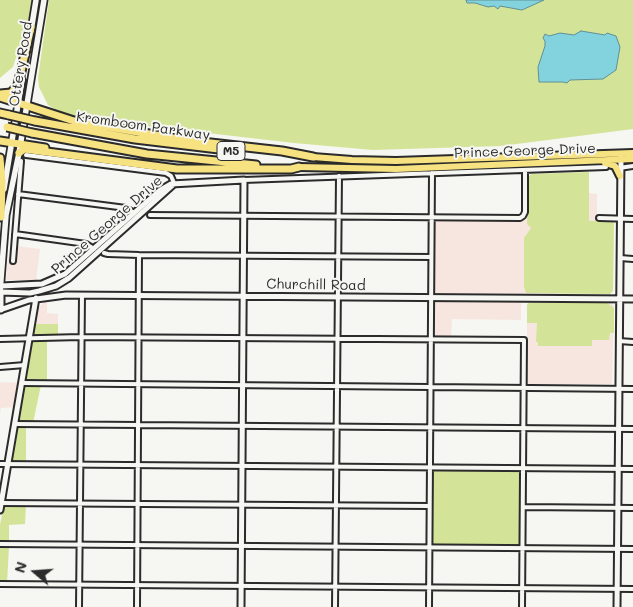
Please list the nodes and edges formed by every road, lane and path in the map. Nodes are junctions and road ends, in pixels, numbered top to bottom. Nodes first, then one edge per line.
1 (36, 0) edge
2 (44, 0) edge
3 (31, 27) junction
4 (0, 96) edge
5 (18, 103) junction
6 (27, 105) junction
7 (0, 113) edge
8 (3, 127) edge
9 (0, 141) edge
10 (11, 142) junction
11 (21, 144) junction
12 (633, 153) edge
13 (22, 154) junction
14 (621, 156) junction
15 (89, 157) junction
16 (313, 157) junction
17 (0, 158) edge
18 (633, 159) edge
19 (21, 161) dead end
20 (577, 162) junction
21 (633, 166) edge
22 (299, 167) junction
23 (606, 167) dead end
24 (619, 168) junction
25 (525, 170) junction
26 (432, 174) junction
27 (338, 176) junction
28 (620, 176) joint
29 (244, 180) junction
30 (174, 183) junction
31 (18, 194) junction
32 (134, 213) junction
33 (150, 215) dead end
34 (244, 216) junction
35 (338, 216) junction
36 (432, 217) junction
37 (599, 218) dead end
38 (620, 218) junction
39 (633, 219) edge
40 (0, 220) edge
41 (15, 234) junction
42 (94, 249) junction
43 (104, 253) dead end
44 (139, 255) junction
45 (243, 255) junction
46 (338, 256) junction
47 (431, 257) junction
48 (620, 258) junction
49 (633, 258) edge
50 (13, 261) dead end
51 (0, 289) edge
52 (82, 295) junction
53 (139, 295) junction
54 (244, 296) junction
55 (338, 296) junction
56 (431, 297) junction
57 (36, 298) junction
58 (619, 299) junction
59 (633, 299) edge
60 (1, 310) edge
61 (30, 337) junction
62 (82, 337) junction
63 (138, 337) junction
64 (243, 338) junction
65 (0, 339) edge
66 (337, 339) junction
67 (430, 340) junction
68 (619, 342) junction
69 (633, 342) edge
70 (25, 365) junction
71 (0, 367) edge
72 (22, 383) junction
73 (81, 384) junction
74 (138, 385) junction
75 (243, 385) junction
76 (337, 386) junction
77 (430, 387) junction
78 (524, 388) junction
79 (619, 388) junction
80 (633, 388) edge
81 (15, 424) junction
82 (81, 424) junction
83 (138, 425) junction
84 (243, 426) junction
85 (337, 426) junction
86 (430, 427) junction
87 (523, 428) junction
88 (618, 429) junction
89 (633, 429) edge
90 (0, 464) edge
91 (8, 464) junction
92 (81, 464) junction
93 (138, 465) junction
94 (242, 466) junction
95 (336, 466) junction
96 (430, 467) junction
97 (523, 468) junction
98 (618, 469) junction
99 (633, 469) edge
100 (1, 503) edge
101 (80, 504) junction
102 (137, 504) junction
103 (242, 505) junction
104 (336, 506) junction
105 (429, 506) junction
106 (522, 507) junction
107 (618, 508) junction
108 (633, 508) edge
109 (0, 510) edge
110 (0, 544) edge
111 (80, 544) junction
112 (137, 545) junction
113 (242, 546) junction
114 (336, 547) junction
115 (429, 548) junction
116 (522, 548) junction
117 (617, 549) junction
118 (633, 549) edge
119 (0, 584) edge
120 (80, 584) junction
121 (137, 585) junction
122 (241, 586) junction
123 (335, 587) junction
124 (429, 587) junction
125 (522, 588) junction
126 (617, 589) junction
127 (633, 589) edge
128 (79, 607) edge
129 (137, 607) edge
130 (241, 607) edge
131 (335, 607) edge
132 (428, 607) edge
133 (522, 607) edge
134 (617, 607) edge

1 - 3 main road, Ottery Road
2 - 6 main road, Ottery Road
3 - 4 highway
3 - 5 main road, Ottery Road
4 - 5 highway
5 - 6 highway
5 - 10 main road, Ottery Road
6 - 11 main road, Ottery Road
6 - 16 highway
7 - 16 highway, Kromboom Parkway / M5, bridge
8 - 22 highway, Kromboom Parkway / M5, bridge
9 - 10 highway
10 - 11 highway
10 - 40 main road, Ottery Road
11 - 13 main road, Ottery Road
11 - 15 highway
12 - 14 main road, Prince George Drive / M5
13 - 15 highway
13 - 30 street
13 - 51 main road, Ottery Road
14 - 16 main road, Prince George Drive / M5
14 - 18 main road, Prince George Drive / M5
14 - 20 main road, Prince George Drive / M5
14 - 24 street
15 - 22 highway
17 - 40 highway
19 - 31 street
20 - 22 main road, Prince George Drive / M5
20 - 24 main road
21 - 24 street
23 - 25 street
24 - 28 main road
25 - 26 street
25 - 36 street
26 - 27 street
26 - 36 street
27 - 29 street
27 - 35 street
28 - 38 street
29 - 30 street
29 - 34 street
30 - 32 street, Prince George Drive
30 - 51 street, Prince George Drive
31 - 32 street
31 - 41 street
32 - 42 street, Prince George Drive
33 - 34 street
34 - 35 street
34 - 45 street
35 - 36 street
35 - 46 street
36 - 47 street
37 - 38 street
38 - 39 street
38 - 48 street
41 - 42 street
41 - 50 street
42 - 51 street, Prince George Drive
43 - 44 street
44 - 45 street
44 - 53 street
45 - 46 street
45 - 54 street
46 - 47 street
46 - 55 street
47 - 56 street
48 - 49 street
48 - 58 street
51 - 60 street, Ottery Road
52 - 53 street, Churchill Road
52 - 57 street, Churchill Road
52 - 62 street
53 - 54 street, Churchill Road
53 - 63 street
54 - 55 street, Churchill Road
54 - 64 street
55 - 56 street, Churchill Road
55 - 66 street
56 - 58 street, Churchill Road
56 - 67 street
57 - 60 street, Churchill Road
57 - 61 street
58 - 59 street, Churchill Road
58 - 68 street
61 - 62 street
61 - 65 street
61 - 70 street
62 - 63 street
62 - 73 street
63 - 64 street
63 - 74 street
64 - 66 street
64 - 75 street
66 - 67 street
66 - 76 street
67 - 77 street
67 - 78 street
68 - 69 street
68 - 79 street
70 - 71 street
70 - 72 street
72 - 73 street
72 - 81 street
73 - 74 street
73 - 82 street
74 - 75 street
74 - 83 street
75 - 76 street
75 - 84 street
76 - 77 street
76 - 85 street
77 - 78 street
77 - 86 street
78 - 79 street
78 - 87 street
79 - 80 street
79 - 88 street
81 - 82 street
81 - 91 street
82 - 83 street
82 - 92 street
83 - 84 street
83 - 93 street
84 - 85 street
84 - 94 street
85 - 86 street
85 - 95 street
86 - 87 street
86 - 96 street
87 - 88 street
87 - 97 street
88 - 89 street
88 - 98 street
90 - 91 street
91 - 92 street
91 - 100 street
92 - 93 street
92 - 101 street
93 - 94 street
93 - 102 street
94 - 95 street
94 - 103 street
95 - 96 street
95 - 104 street
96 - 97 street
96 - 105 street
97 - 98 street
97 - 106 street
98 - 99 street
98 - 107 street
100 - 101 street
100 - 109 street
101 - 102 street
101 - 111 street
102 - 103 street
102 - 112 street
103 - 104 street
103 - 113 street
104 - 105 street
104 - 114 street
105 - 115 street
106 - 107 street
106 - 116 street
107 - 108 street
107 - 117 street
110 - 111 street
111 - 112 street
111 - 120 street
112 - 113 street
112 - 121 street
113 - 114 street
113 - 122 street
114 - 115 street
114 - 123 street
115 - 116 street
115 - 124 street
116 - 117 street
116 - 125 street
117 - 118 street
117 - 126 street
119 - 120 street
120 - 121 street
120 - 128 street
121 - 122 street
121 - 129 street
122 - 123 street
122 - 130 street
123 - 124 street
123 - 131 street
124 - 125 street
124 - 132 street
125 - 126 street
125 - 133 street
126 - 127 street
126 - 134 street

